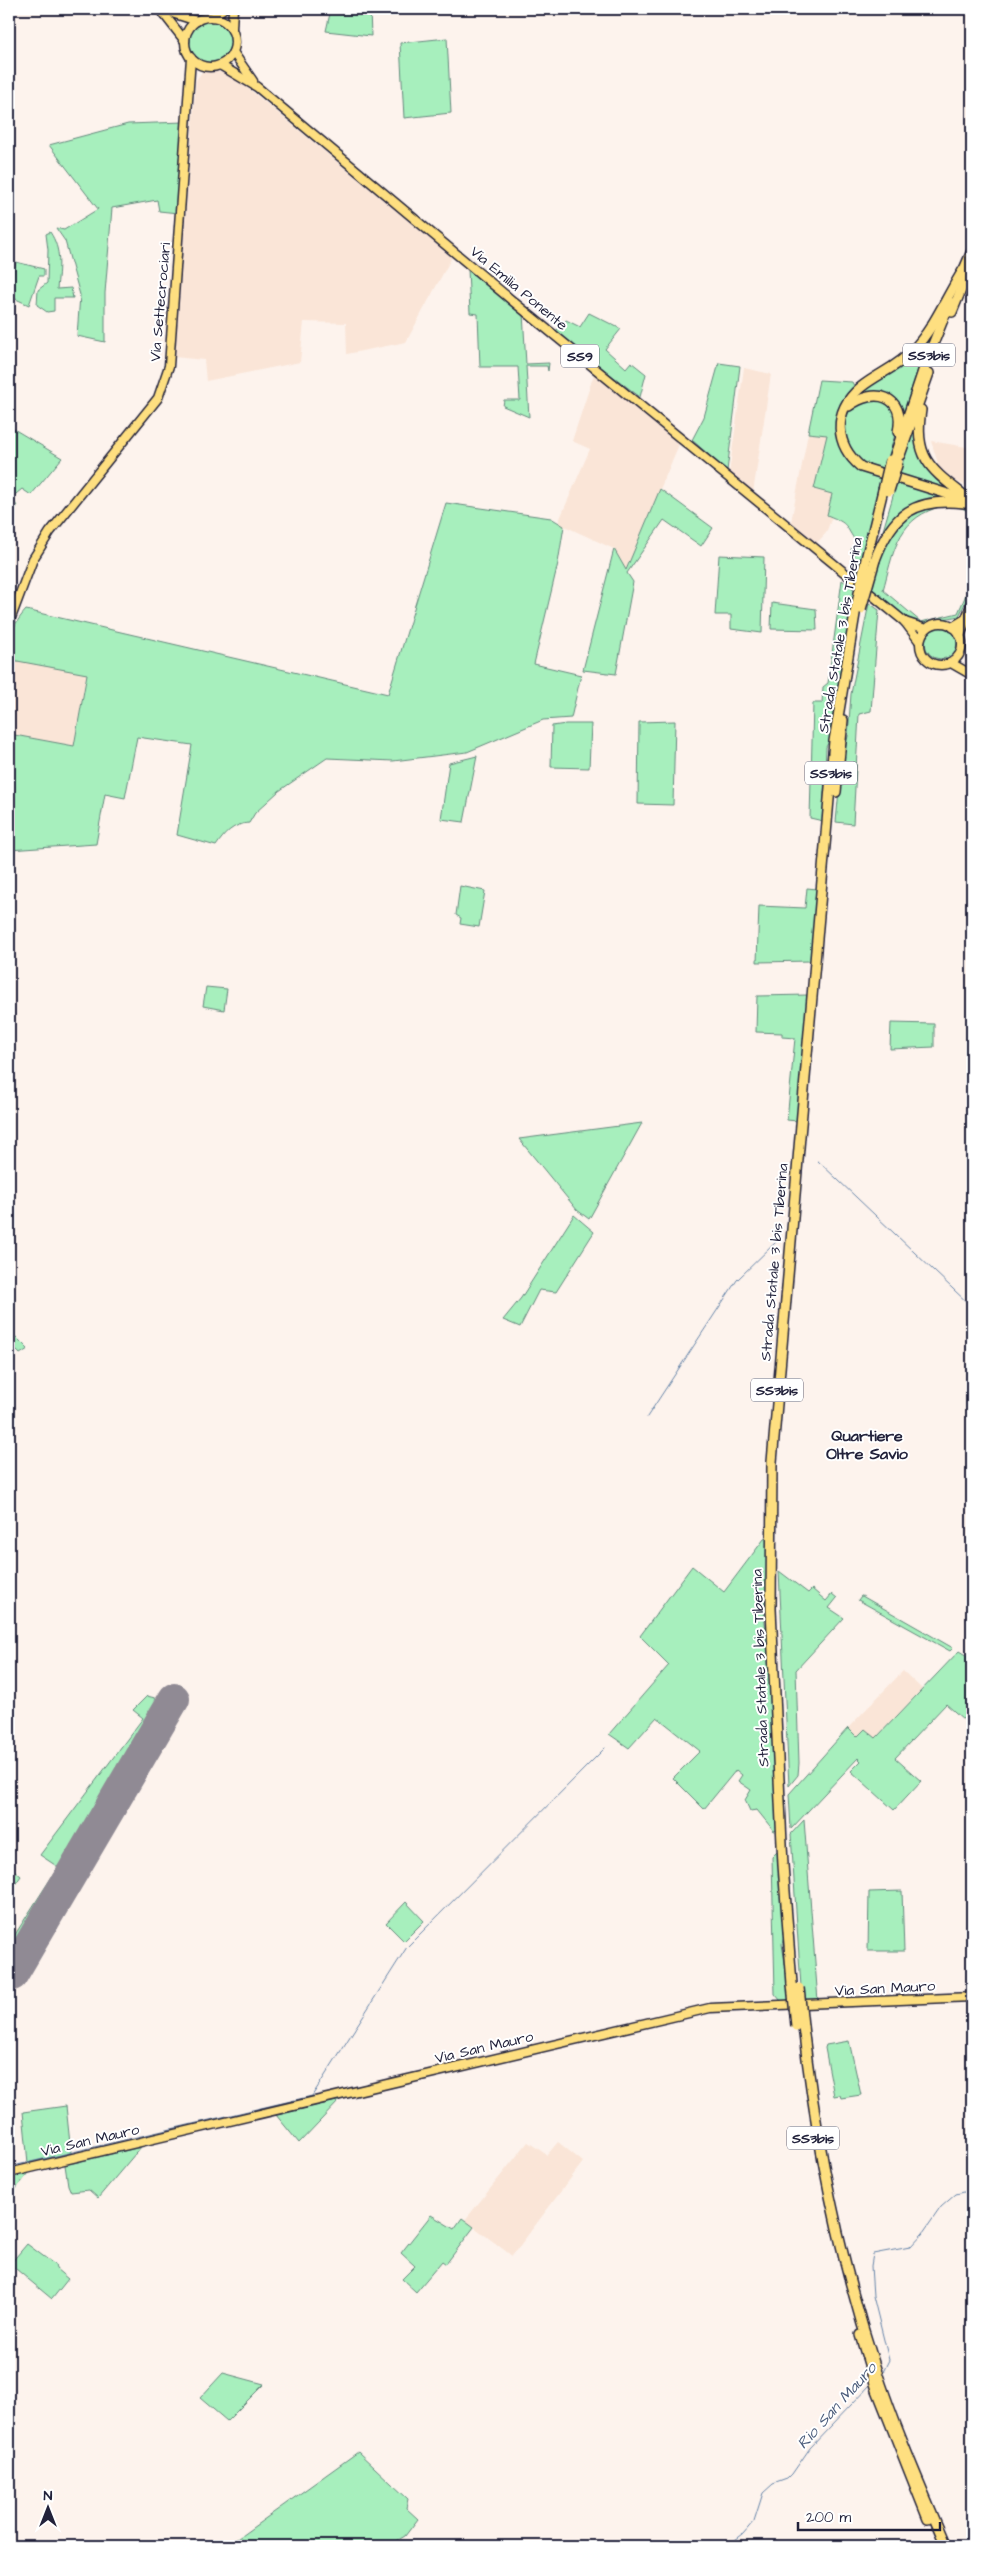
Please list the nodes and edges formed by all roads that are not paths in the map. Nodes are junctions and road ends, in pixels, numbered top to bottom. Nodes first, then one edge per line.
1 (160, 9) edge
2 (166, 9) edge
3 (224, 9) edge
4 (233, 9) edge
5 (212, 17) junction
6 (197, 21) junction
7 (232, 29) junction
8 (185, 41) junction
9 (233, 52) junction
10 (191, 58) junction
11 (220, 65) junction
12 (206, 66) junction
13 (189, 85) junction
14 (257, 86) junction
15 (972, 251) edge
16 (968, 266) edge
17 (932, 364) junction
18 (845, 409) junction
19 (893, 461) junction
20 (972, 503) edge
21 (871, 560) junction
22 (972, 604) edge
23 (966, 619) junction
24 (905, 622) junction
25 (9, 623) edge
26 (953, 627) junction
27 (926, 629) junction
28 (960, 635) junction
29 (920, 642) junction
30 (960, 653) junction
31 (950, 663) junction
32 (970, 673) edge
33 (972, 1997) edge
34 (9, 2173) edge
35 (919, 2490) junction
36 (940, 2546) edge
37 (946, 2546) edge

1 - 8 main road
2 - 6 main road
3 - 5 main road
4 - 7 main road
5 - 6 main road
5 - 7 main road
6 - 8 main road
7 - 9 main road
8 - 10 main road
9 - 11 main road
9 - 14 main road, Via Emilia Ponente
10 - 12 main road
10 - 13 main road, Via Settecrociari
11 - 12 main road
11 - 14 main road, Via Emilia Ponente
12 - 13 main road
13 - 25 main road, Via Settecrociari
14 - 24 main road, Via Emilia Ponente / SS9
15 - 16 highway, Strada Statale 3 bis Tiberina / SS3bis
16 - 17 highway, Strada Statale 3 bis Tiberina / SS3bis
16 - 18 highway
16 - 19 highway, Strada Statale 3 bis Tiberina / SS3bis
17 - 19 highway, Strada Statale 3 bis Tiberina / SS3bis
17 - 20 highway
18 - 19 highway
18 - 20 highway
19 - 21 highway, Strada Statale 3 bis Tiberina / SS3bis, bridge
20 - 21 highway
21 - 35 highway, Strada Statale 3 bis Tiberina / SS3bis, bridge
22 - 23 highway
23 - 26 highway
23 - 28 highway
24 - 27 main road, Via Emilia Ponente / SS9
24 - 29 main road, Via Emilia Ponente / SS9
26 - 27 main road
26 - 28 main road
27 - 29 main road
28 - 30 main road
29 - 31 main road
30 - 31 main road
30 - 32 main road
31 - 32 main road
33 - 34 main road, Via San Mauro
35 - 36 highway, Strada Statale 3 bis Tiberina / SS3bis
35 - 37 highway, Strada Statale 3 bis Tiberina / SS3bis

